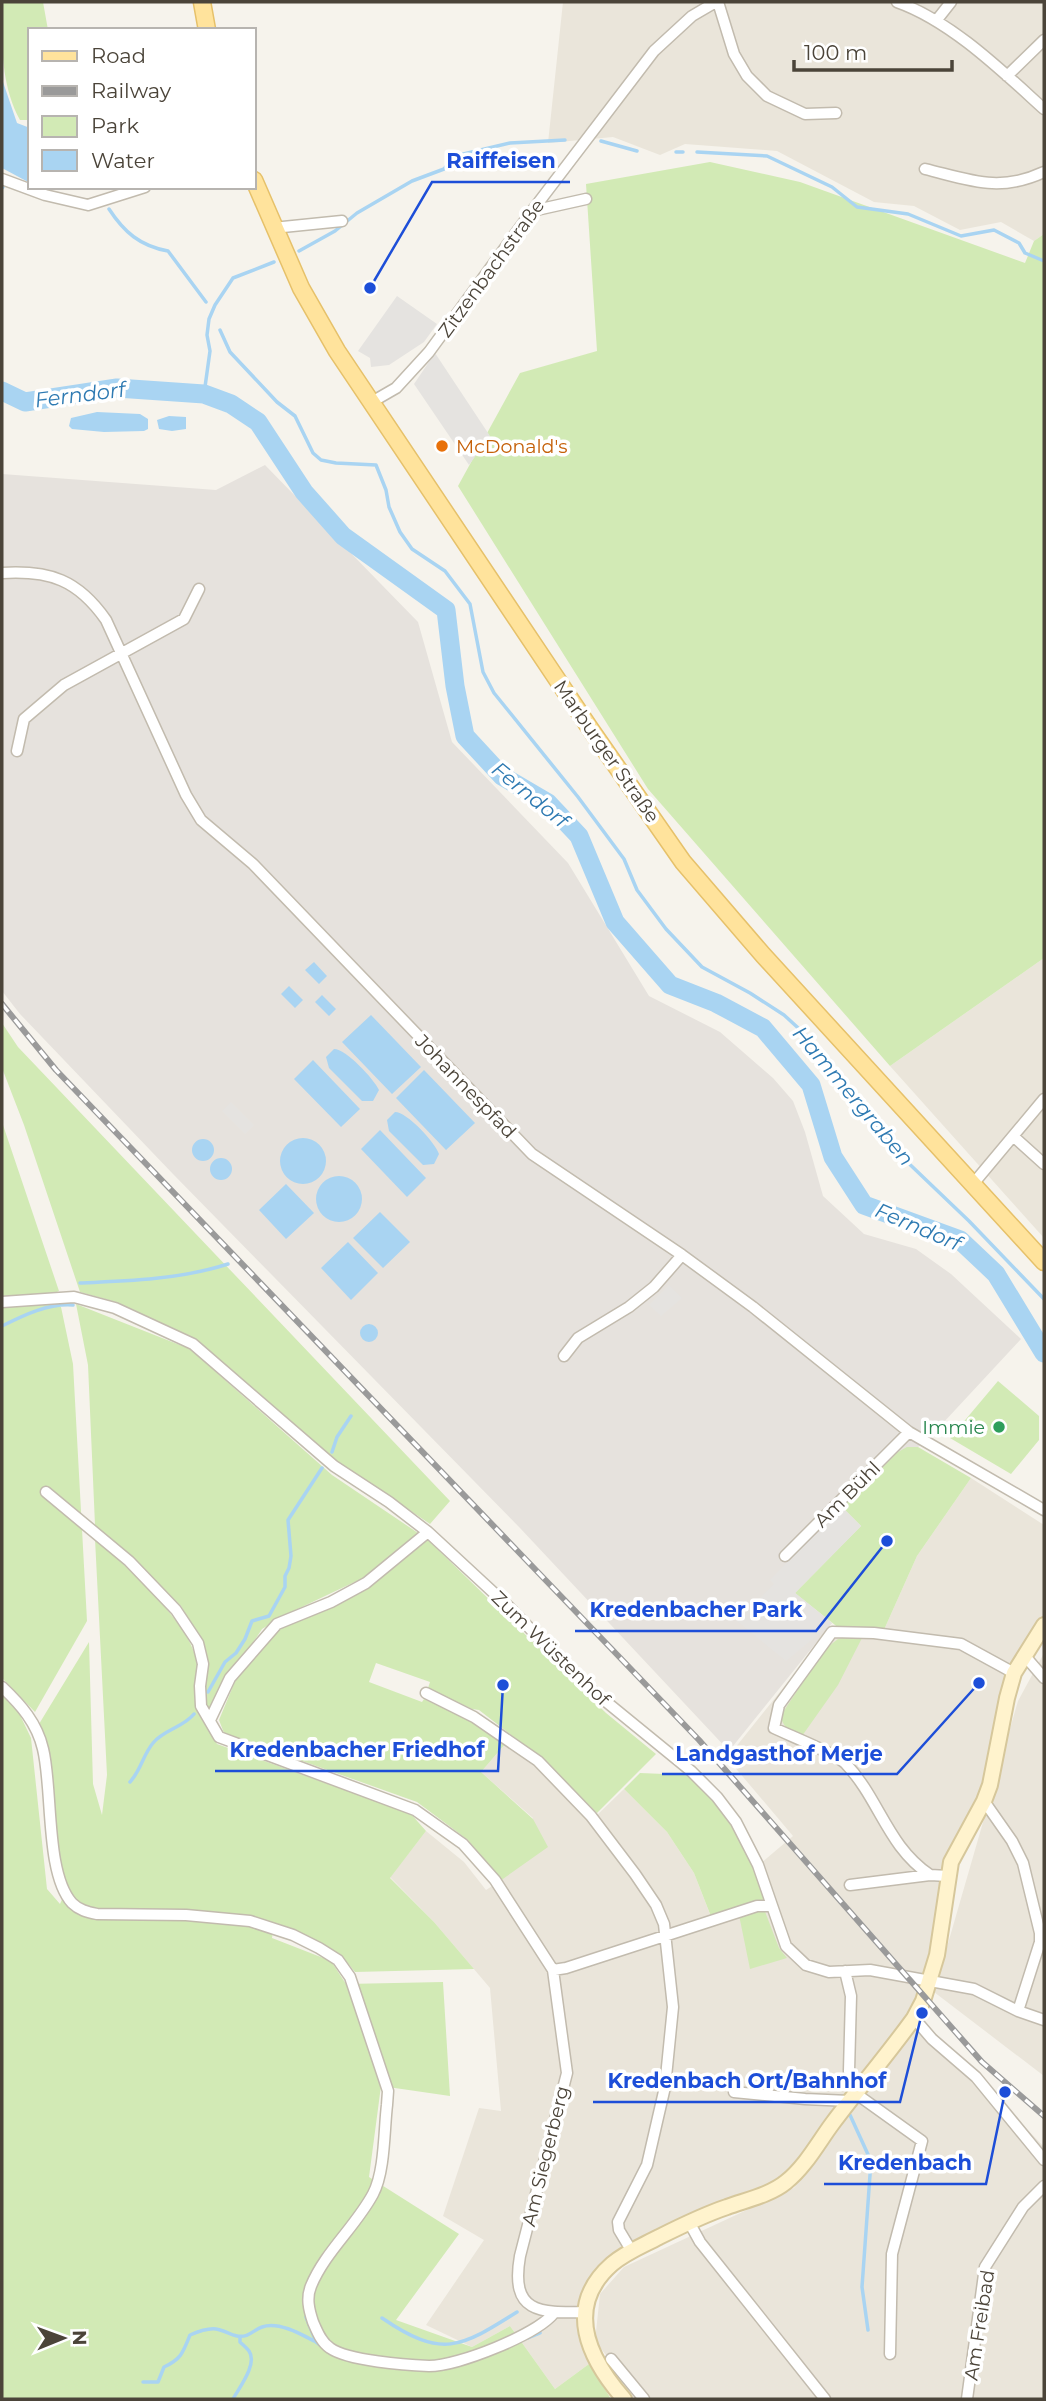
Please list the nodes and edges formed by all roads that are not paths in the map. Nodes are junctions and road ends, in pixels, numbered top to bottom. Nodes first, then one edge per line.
1 (202, 2) edge
2 (717, 2) edge
3 (897, 2) edge
4 (951, 2) edge
5 (936, 21) junction
6 (204, 28) edge
7 (1044, 40) edge
8 (1007, 76) junction
9 (1044, 109) edge
10 (836, 113) dead end
11 (925, 169) dead end
12 (1044, 172) edge
13 (2, 179) edge
14 (256, 185) edge
15 (28, 189) edge
16 (29, 189) edge
17 (139, 189) edge
18 (586, 199) dead end
19 (532, 211) junction
20 (342, 222) dead end
21 (273, 228) junction
22 (370, 403) junction
23 (2, 573) edge
24 (199, 589) dead end
25 (123, 654) junction
26 (17, 751) dead end
27 (1044, 1100) edge
28 (1013, 1136) junction
29 (1044, 1164) edge
30 (973, 1184) junction
31 (682, 1255) junction
32 (1044, 1262) edge
33 (2, 1303) edge
34 (564, 1356) dead end
35 (909, 1432) junction
36 (46, 1492) dead end
37 (1044, 1510) edge
38 (428, 1532) junction
39 (785, 1556) dead end
40 (1044, 1625) edge
41 (1024, 1655) junction
42 (1014, 1673) junction
43 (1044, 1678) edge
44 (2, 1687) edge
45 (426, 1693) dead end
46 (210, 1720) junction
47 (984, 1801) junction
48 (930, 1875) junction
49 (947, 1876) junction
50 (850, 1885) dead end
51 (772, 1906) junction
52 (666, 1935) junction
53 (553, 1970) junction
54 (845, 1971) junction
55 (930, 1981) junction
56 (1018, 2011) junction
57 (914, 2018) junction
58 (1044, 2020) edge
59 (734, 2092) dead end
60 (852, 2097) junction
61 (1044, 2160) edge
62 (1044, 2186) edge
63 (689, 2222) junction
64 (631, 2250) junction
65 (586, 2312) junction
66 (554, 2313) junction
67 (890, 2354) dead end
68 (611, 2358) dead end
69 (624, 2399) edge
70 (644, 2399) edge
71 (825, 2399) edge
72 (967, 2399) edge

1 - 6 main road
2 - 10 street
2 - 19 street, Zitzenbachstraße
3 - 5 street
4 - 5 street
5 - 8 street
7 - 8 street
8 - 9 street
11 - 12 street
13 - 15 street
14 - 21 main road, Marburger Straße
16 - 17 street
18 - 19 street
19 - 22 street, Zitzenbachstraße
20 - 21 street
21 - 22 main road, Marburger Straße
22 - 30 main road, Marburger Straße
23 - 25 street, Johannespfad
24 - 25 street
25 - 26 street
25 - 31 street, Johannespfad
27 - 28 street
28 - 29 street
28 - 30 street
30 - 32 main road, Marburger Straße
31 - 34 street
31 - 35 street, Johannespfad
33 - 38 street, Zum Wüstenhof
35 - 37 street, Johannespfad
35 - 39 street, Am Bühl
36 - 46 street, Am Siegerberg
38 - 46 street
38 - 51 street, Zum Wüstenhof
40 - 41 main road
41 - 42 main road
41 - 43 street
42 - 47 main road
42 - 48 street
44 - 66 street
45 - 52 street
46 - 53 street, Am Siegerberg
47 - 49 main road
47 - 56 street
48 - 49 street
48 - 50 street
49 - 55 main road
51 - 52 street
51 - 54 street, Zum Wüstenhof
52 - 53 street
52 - 64 street
53 - 66 street, Am Siegerberg
54 - 55 street, Zum Wüstenhof
54 - 60 street
55 - 56 street, Zum Wüstenhof
55 - 57 main road
56 - 58 street, Zum Wüstenhof
57 - 60 main road
57 - 61 street
59 - 60 street
60 - 63 main road
60 - 67 street
62 - 72 street, Am Freibad
63 - 64 main road
63 - 71 street
64 - 65 main road
65 - 66 street, Am Siegerberg
65 - 69 main road
68 - 70 street

